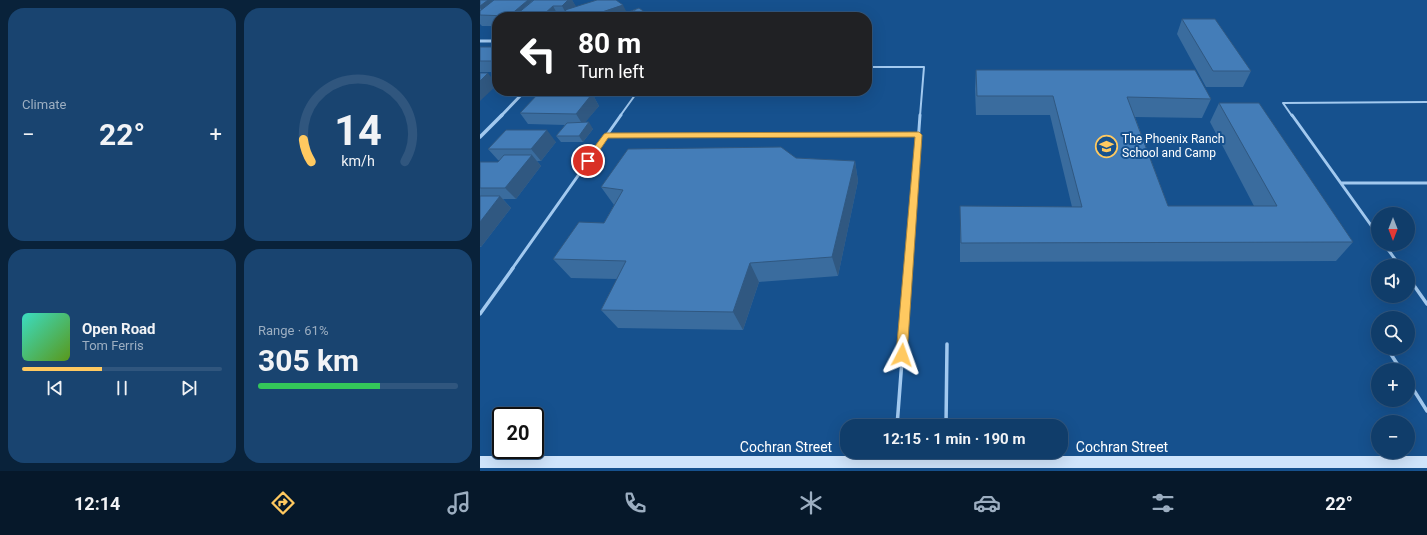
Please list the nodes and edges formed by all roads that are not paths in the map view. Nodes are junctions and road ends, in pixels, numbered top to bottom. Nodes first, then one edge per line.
1 (480, 41) edge
2 (492, 41) edge
3 (872, 67) edge
4 (520, 96) edge
5 (634, 96) edge
6 (1427, 102) edge
7 (919, 135) junction
8 (606, 136) junction
9 (480, 137) edge
10 (1340, 183) junction
11 (1427, 183) edge
12 (1371, 225) edge
13 (1415, 287) edge
14 (1427, 304) edge
15 (480, 314) edge
16 (947, 344) dead end
17 (1415, 392) edge
18 (1427, 411) edge
19 (898, 419) edge
20 (946, 419) edge
21 (1068, 458) edge
22 (854, 459) edge
23 (900, 459) edge
24 (937, 459) edge
25 (480, 462) edge
26 (1427, 462) edge

1 - 2 street
3 - 7 lane
4 - 9 street
5 - 8 lane
6 - 10 lane
7 - 8 lane
7 - 19 lane
8 - 15 lane
10 - 11 lane
10 - 12 lane
13 - 14 lane
16 - 20 lane
17 - 18 lane
21 - 26 main road, Cochran Street
22 - 25 main road, Cochran Street
23 - 24 main road, Cochran Street

